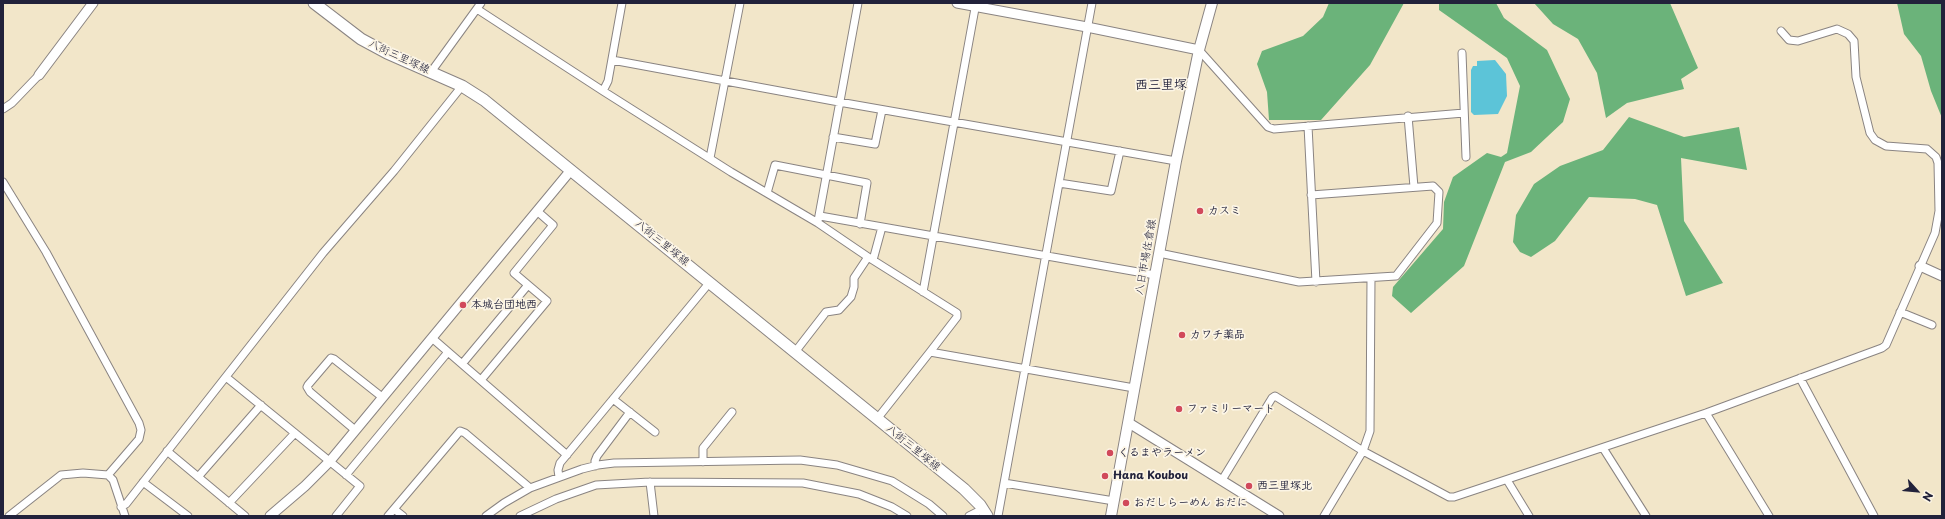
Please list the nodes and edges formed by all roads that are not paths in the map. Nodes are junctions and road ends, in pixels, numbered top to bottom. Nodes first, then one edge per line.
1 (93, 3) edge
2 (314, 3) edge
3 (622, 3) edge
4 (740, 3) edge
5 (858, 3) edge
6 (957, 3) edge
7 (1092, 3) edge
8 (1212, 3) edge
9 (976, 5) edge
10 (479, 6) edge
11 (1087, 27) junction
12 (1781, 32) dead end
13 (1199, 50) junction
14 (1462, 53) dead end
15 (612, 60) junction
16 (431, 72) junction
17 (39, 75) joint
18 (725, 80) junction
19 (462, 86) junction
20 (603, 91) junction
21 (839, 102) junction
22 (3, 109) edge
23 (882, 110) junction
24 (1464, 113) junction
25 (1408, 116) junction
26 (955, 122) junction
27 (1308, 126) junction
28 (833, 137) junction
29 (1066, 142) junction
30 (1120, 151) junction
31 (1466, 157) dead end
32 (710, 158) junction
33 (1176, 161) junction
34 (571, 170) junction
35 (827, 174) junction
36 (3, 182) edge
37 (1059, 183) junction
38 (1414, 187) junction
39 (767, 193) junction
40 (1311, 195) junction
41 (538, 211) junction
42 (819, 220) junction
43 (860, 224) junction
44 (882, 227) junction
45 (934, 237) junction
46 (1159, 252) junction
47 (1045, 256) junction
48 (871, 259) junction
49 (1920, 266) junction
50 (1155, 275) junction
51 (1942, 276) edge
52 (1371, 278) junction
53 (710, 282) junction
54 (1316, 282) junction
55 (528, 284) junction
56 (923, 292) junction
57 (1900, 312) junction
58 (1932, 325) dead end
59 (432, 338) junction
60 (448, 352) junction
61 (795, 352) junction
62 (930, 352) junction
63 (462, 364) junction
64 (1025, 369) junction
65 (226, 377) junction
66 (1800, 378) junction
67 (481, 380) junction
68 (1134, 388) junction
69 (382, 397) junction
70 (613, 399) junction
71 (261, 405) junction
72 (630, 412) junction
73 (732, 412) dead end
74 (1706, 414) junction
75 (877, 419) junction
76 (1128, 423) junction
77 (355, 430) junction
78 (655, 432) dead end
79 (295, 433) junction
80 (1603, 448) junction
81 (167, 451) junction
82 (1363, 451) junction
83 (567, 455) junction
84 (330, 461) junction
85 (703, 462) junction
86 (595, 466) junction
87 (108, 475) junction
88 (346, 475) junction
89 (198, 477) junction
90 (558, 477) junction
91 (1222, 480) junction
92 (1507, 480) junction
93 (143, 482) junction
94 (650, 482) junction
95 (1004, 483) junction
96 (530, 488) junction
97 (1114, 501) junction
98 (229, 503) junction
99 (121, 507) junction
100 (394, 509) junction
101 (985, 512) edge
102 (9, 516) edge
103 (125, 516) edge
104 (188, 516) edge
105 (245, 516) edge
106 (270, 516) edge
107 (336, 516) edge
108 (388, 516) edge
109 (403, 516) edge
110 (486, 516) edge
111 (520, 516) edge
112 (654, 516) edge
113 (906, 516) edge
114 (943, 516) edge
115 (969, 516) edge
116 (998, 516) edge
117 (1111, 516) edge
118 (1279, 516) edge
119 (1324, 516) edge
120 (1529, 516) edge
121 (1646, 516) edge
122 (1769, 516) edge
123 (1874, 516) edge

1 - 17 street
2 - 16 main road, 八街三里塚線
3 - 15 street
4 - 18 street
5 - 21 street
6 - 9 street
7 - 11 street
8 - 13 main road, 八日市場佐倉線
9 - 11 street
9 - 26 street
10 - 16 street
10 - 20 street
11 - 13 street
11 - 29 street
12 - 49 street
13 - 27 street
13 - 33 main road, 八日市場佐倉線
14 - 24 street
15 - 18 street
15 - 20 street
16 - 19 main road, 八街三里塚線
17 - 22 street
18 - 21 street
18 - 32 street
19 - 34 main road, 八街三里塚線
19 - 65 street
20 - 32 street
21 - 23 street
21 - 28 street
23 - 26 street
23 - 28 street
24 - 25 street
24 - 31 street
25 - 27 street
25 - 38 street
26 - 29 street
26 - 45 street
27 - 40 street
28 - 35 street
29 - 30 street
29 - 37 street
30 - 33 street
30 - 37 street
32 - 39 street
33 - 46 main road, 八日市場佐倉線
34 - 41 street
34 - 53 main road, 八街三里塚線
35 - 39 street
35 - 42 street
35 - 43 street
36 - 87 street
37 - 47 street
38 - 40 street
38 - 52 street
39 - 42 street
40 - 54 street
41 - 55 street
41 - 59 street
42 - 43 street
42 - 48 street
43 - 44 street
44 - 45 street
44 - 48 street
45 - 47 street
45 - 56 street
46 - 50 main road, 八日市場佐倉線
46 - 54 street
47 - 50 street
47 - 64 street
48 - 56 street
48 - 61 street
49 - 51 street
49 - 57 street
50 - 68 main road, 八日市場佐倉線
52 - 54 street
52 - 82 street
53 - 61 main road, 八街三里塚線
53 - 70 street
55 - 63 street
55 - 67 street
56 - 62 street
57 - 58 street
57 - 66 street
59 - 60 street
59 - 69 street
60 - 63 street
60 - 88 street
61 - 75 main road, 八街三里塚線
62 - 64 street
62 - 75 street
63 - 67 street
64 - 68 street
64 - 95 street
65 - 71 street
65 - 81 street
66 - 74 street
66 - 123 street
67 - 83 street
68 - 76 main road, 八日市場佐倉線
69 - 77 street
69 - 77 street
70 - 72 street
70 - 83 street
71 - 79 street
71 - 89 street
72 - 78 street
72 - 86 street
73 - 85 street
74 - 80 street
74 - 122 street
75 - 101 main road, 八街三里塚線
76 - 91 street
76 - 97 main road, 八日市場佐倉線
77 - 84 street
79 - 84 street
79 - 98 street
80 - 92 street
80 - 121 street
81 - 89 street
81 - 93 street
82 - 91 street
82 - 92 street
82 - 119 street
83 - 90 street
84 - 88 street
84 - 106 street
85 - 86 street
85 - 114 street
86 - 90 street
87 - 99 street
87 - 102 street
88 - 107 street
89 - 98 street
90 - 96 street
91 - 118 street
92 - 120 street
93 - 99 street
93 - 104 street
94 - 111 street
94 - 112 street
94 - 113 street
95 - 97 street
95 - 116 street
96 - 100 street
96 - 110 street
97 - 117 main road, 八日市場佐倉線
98 - 105 street
99 - 103 street
100 - 108 street
100 - 109 street
101 - 115 street

